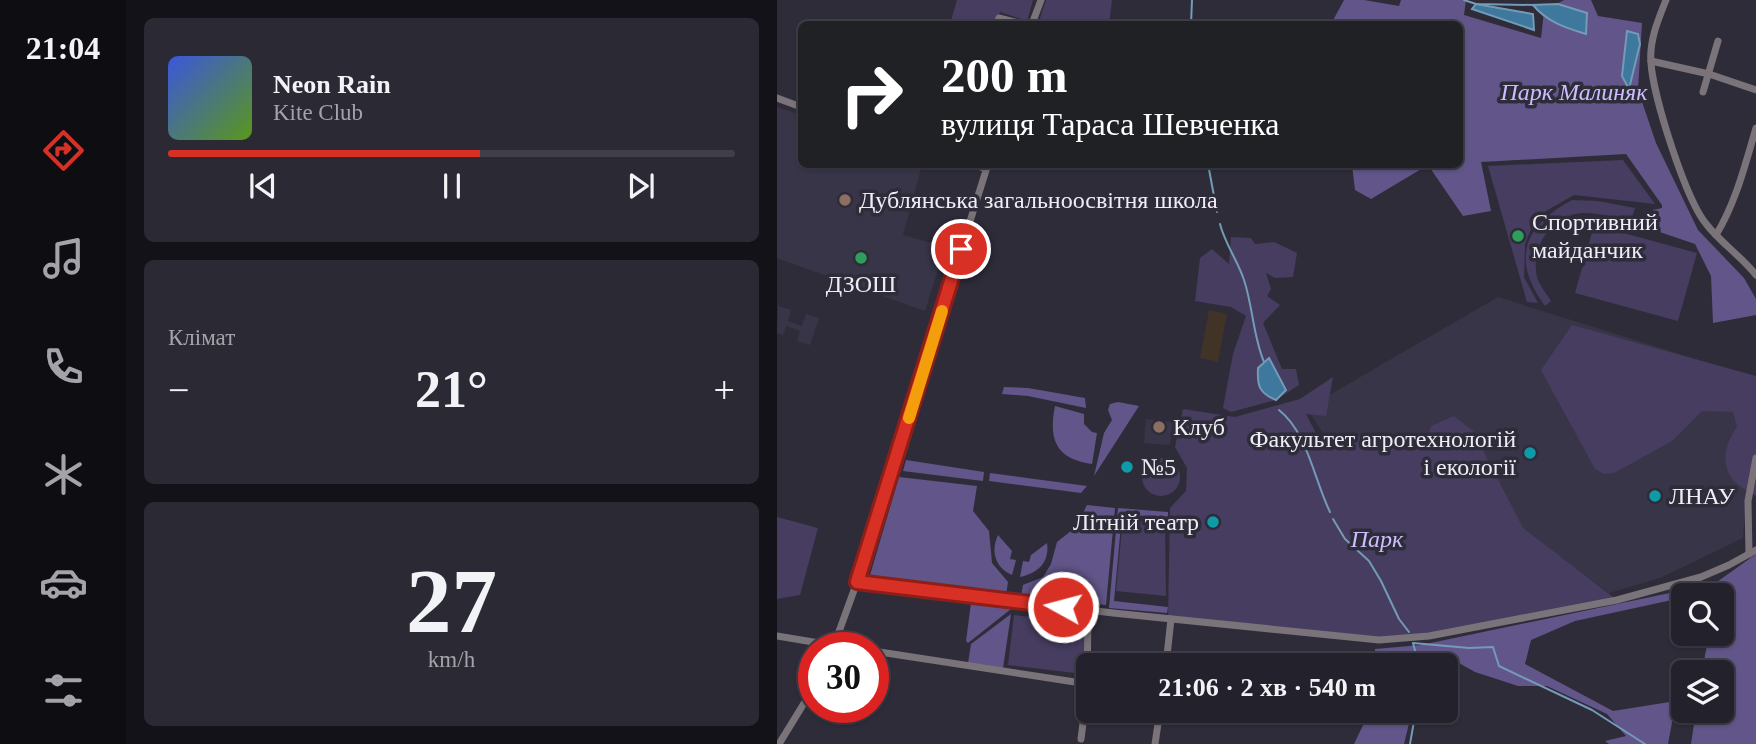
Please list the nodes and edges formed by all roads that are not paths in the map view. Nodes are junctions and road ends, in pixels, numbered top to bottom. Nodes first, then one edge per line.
1 (1041, 0) edge
2 (1666, 0) edge
3 (1034, 21) edge
4 (1718, 41) dead end
5 (1651, 61) junction
6 (1709, 75) junction
7 (1756, 90) edge
8 (1703, 92) dead end
9 (777, 98) edge
10 (798, 106) edge
11 (1756, 128) edge
12 (987, 168) edge
13 (1716, 235) junction
14 (1755, 271) edge
15 (1756, 458) edge
16 (1753, 552) edge
17 (857, 582) junction
18 (1088, 610) junction
19 (1171, 619) junction
20 (838, 632) edge
21 (777, 636) edge
22 (798, 640) edge
23 (889, 653) edge
24 (1087, 653) edge
25 (1167, 653) edge
26 (1076, 682) edge
27 (798, 713) edge
28 (1083, 723) edge
29 (1158, 723) edge
30 (1081, 739) dead end
31 (779, 744) edge
32 (1155, 744) edge

1 - 3 street
2 - 5 street
4 - 6 street
5 - 6 street
5 - 13 street
6 - 7 street
6 - 8 street
9 - 10 street
11 - 13 street
12 - 17 street
13 - 14 street
15 - 16 street
16 - 19 street
17 - 18 street
17 - 20 street
18 - 19 street
18 - 24 street
19 - 25 street
21 - 22 street
23 - 26 street
27 - 31 street
28 - 30 street
29 - 32 street

